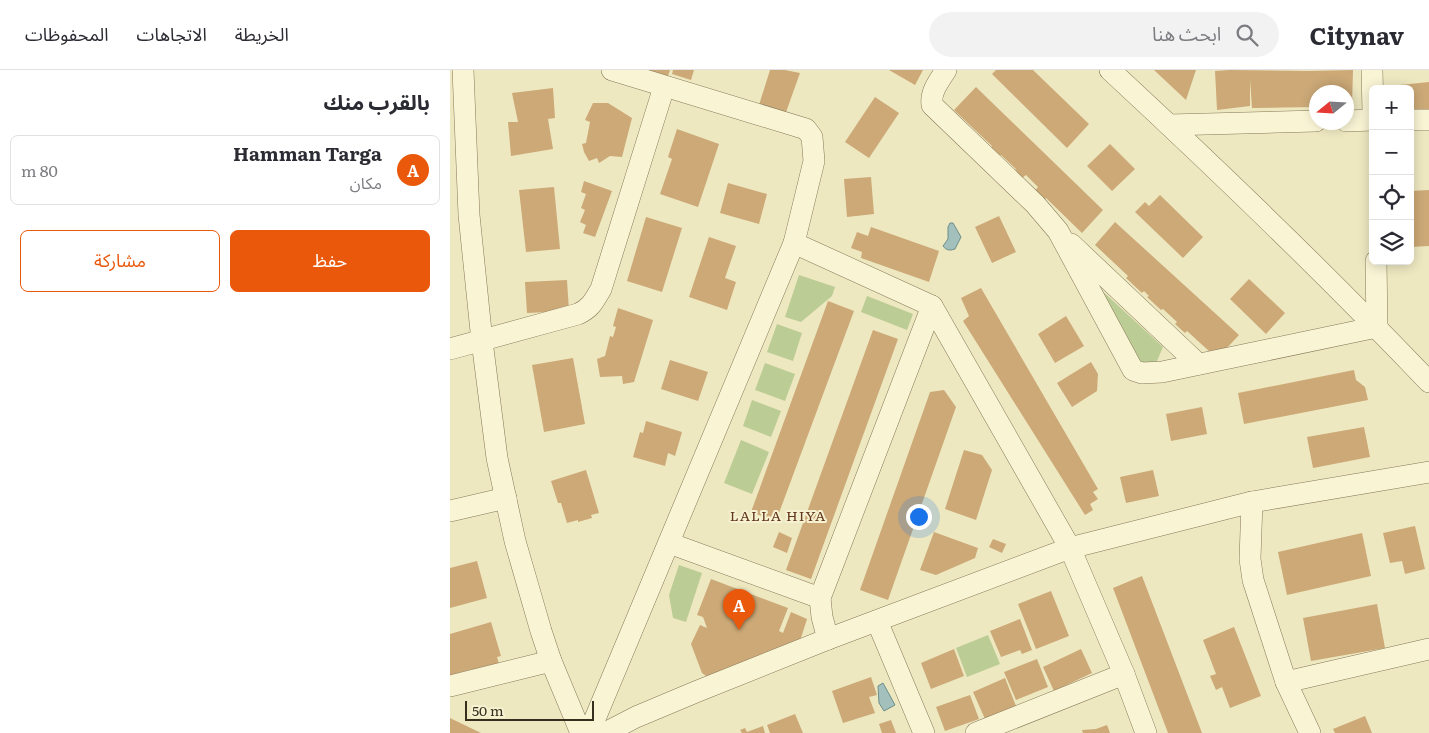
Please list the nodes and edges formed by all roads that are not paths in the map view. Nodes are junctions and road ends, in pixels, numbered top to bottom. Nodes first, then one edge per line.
1 (463, 70) edge
2 (612, 70) edge
3 (946, 70) edge
4 (1110, 70) edge
5 (1372, 70) edge
6 (1372, 85) edge
7 (664, 86) junction
8 (1369, 120) edge
9 (1414, 120) edge
10 (1429, 120) edge
11 (1309, 121) edge
12 (1354, 121) edge
13 (1169, 125) junction
14 (1058, 231) junction
15 (794, 244) junction
16 (1376, 265) edge
17 (932, 306) junction
18 (1377, 327) junction
19 (482, 341) junction
20 (450, 348) edge
21 (1198, 364) junction
22 (1429, 382) edge
23 (1429, 472) edge
24 (506, 498) junction
25 (1252, 502) junction
26 (450, 511) edge
27 (669, 544) junction
28 (1070, 548) junction
29 (820, 598) junction
30 (878, 620) junction
31 (828, 639) junction
32 (1429, 649) edge
33 (551, 661) junction
34 (1124, 674) junction
35 (1286, 682) junction
36 (450, 686) edge
37 (581, 733) edge
38 (589, 733) edge
39 (605, 733) edge
40 (924, 733) edge
41 (976, 733) edge
42 (1146, 733) edge
43 (1310, 733) edge

1 - 19 street
2 - 7 street
3 - 14 street
4 - 13 street
5 - 6 street
7 - 15 street
7 - 19 street
8 - 12 street
9 - 10 street
11 - 13 street
13 - 18 street
14 - 21 street
14 - 21 street
15 - 17 street
15 - 27 street
16 - 18 street
17 - 28 street
17 - 29 street
18 - 21 street
18 - 22 street
19 - 20 street
19 - 24 street
23 - 25 street
24 - 26 street
24 - 33 street
25 - 28 street
25 - 35 street
27 - 29 street
27 - 38 street
28 - 30 street
28 - 34 street
29 - 31 street
30 - 31 street
30 - 40 street
31 - 39 street
32 - 35 street
33 - 36 street
33 - 37 street
34 - 41 street
34 - 42 street
35 - 43 street

